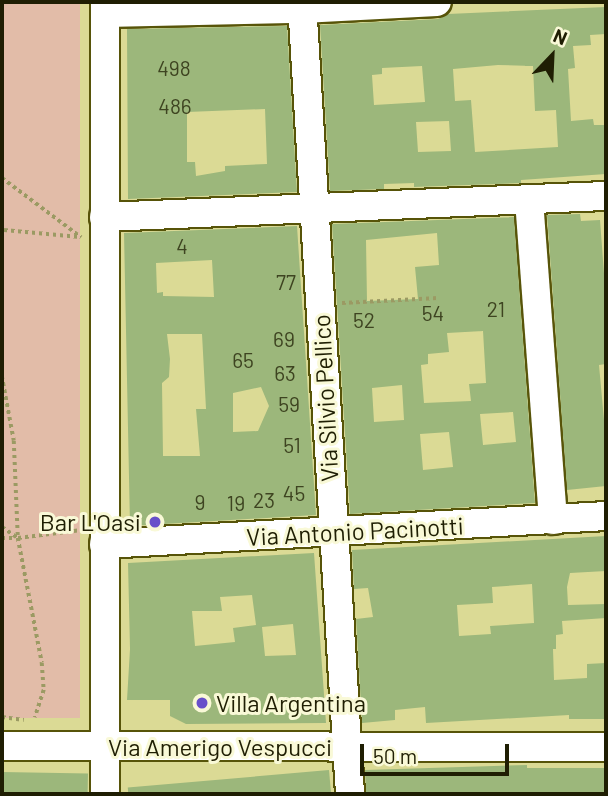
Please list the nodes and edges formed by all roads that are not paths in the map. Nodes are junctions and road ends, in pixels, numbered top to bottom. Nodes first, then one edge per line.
1 (437, 2) edge
2 (302, 5) edge
3 (105, 7) edge
4 (606, 196) edge
5 (529, 200) junction
6 (312, 209) junction
7 (96, 231) junction
8 (606, 516) edge
9 (553, 520) junction
10 (333, 532) junction
11 (94, 537) junction
12 (2, 746) edge
13 (104, 747) junction
14 (606, 747) edge
15 (346, 748) junction
16 (105, 794) edge
17 (350, 794) edge

1 - 2 street
2 - 3 street
2 - 6 street, Via Silvio Pellico
3 - 7 street
4 - 5 street
5 - 6 street
5 - 9 street
6 - 7 street
6 - 10 street, Via Silvio Pellico
7 - 11 street
8 - 9 street, Via Antonio Pacinotti
9 - 10 street, Via Antonio Pacinotti
10 - 11 street, Via Antonio Pacinotti
10 - 15 street, Via Silvio Pellico
11 - 13 street
12 - 13 street, Via Amerigo Vespucci
13 - 15 street, Via Amerigo Vespucci
13 - 16 street
14 - 15 street, Via Amerigo Vespucci
15 - 17 street, Via Silvio Pellico

